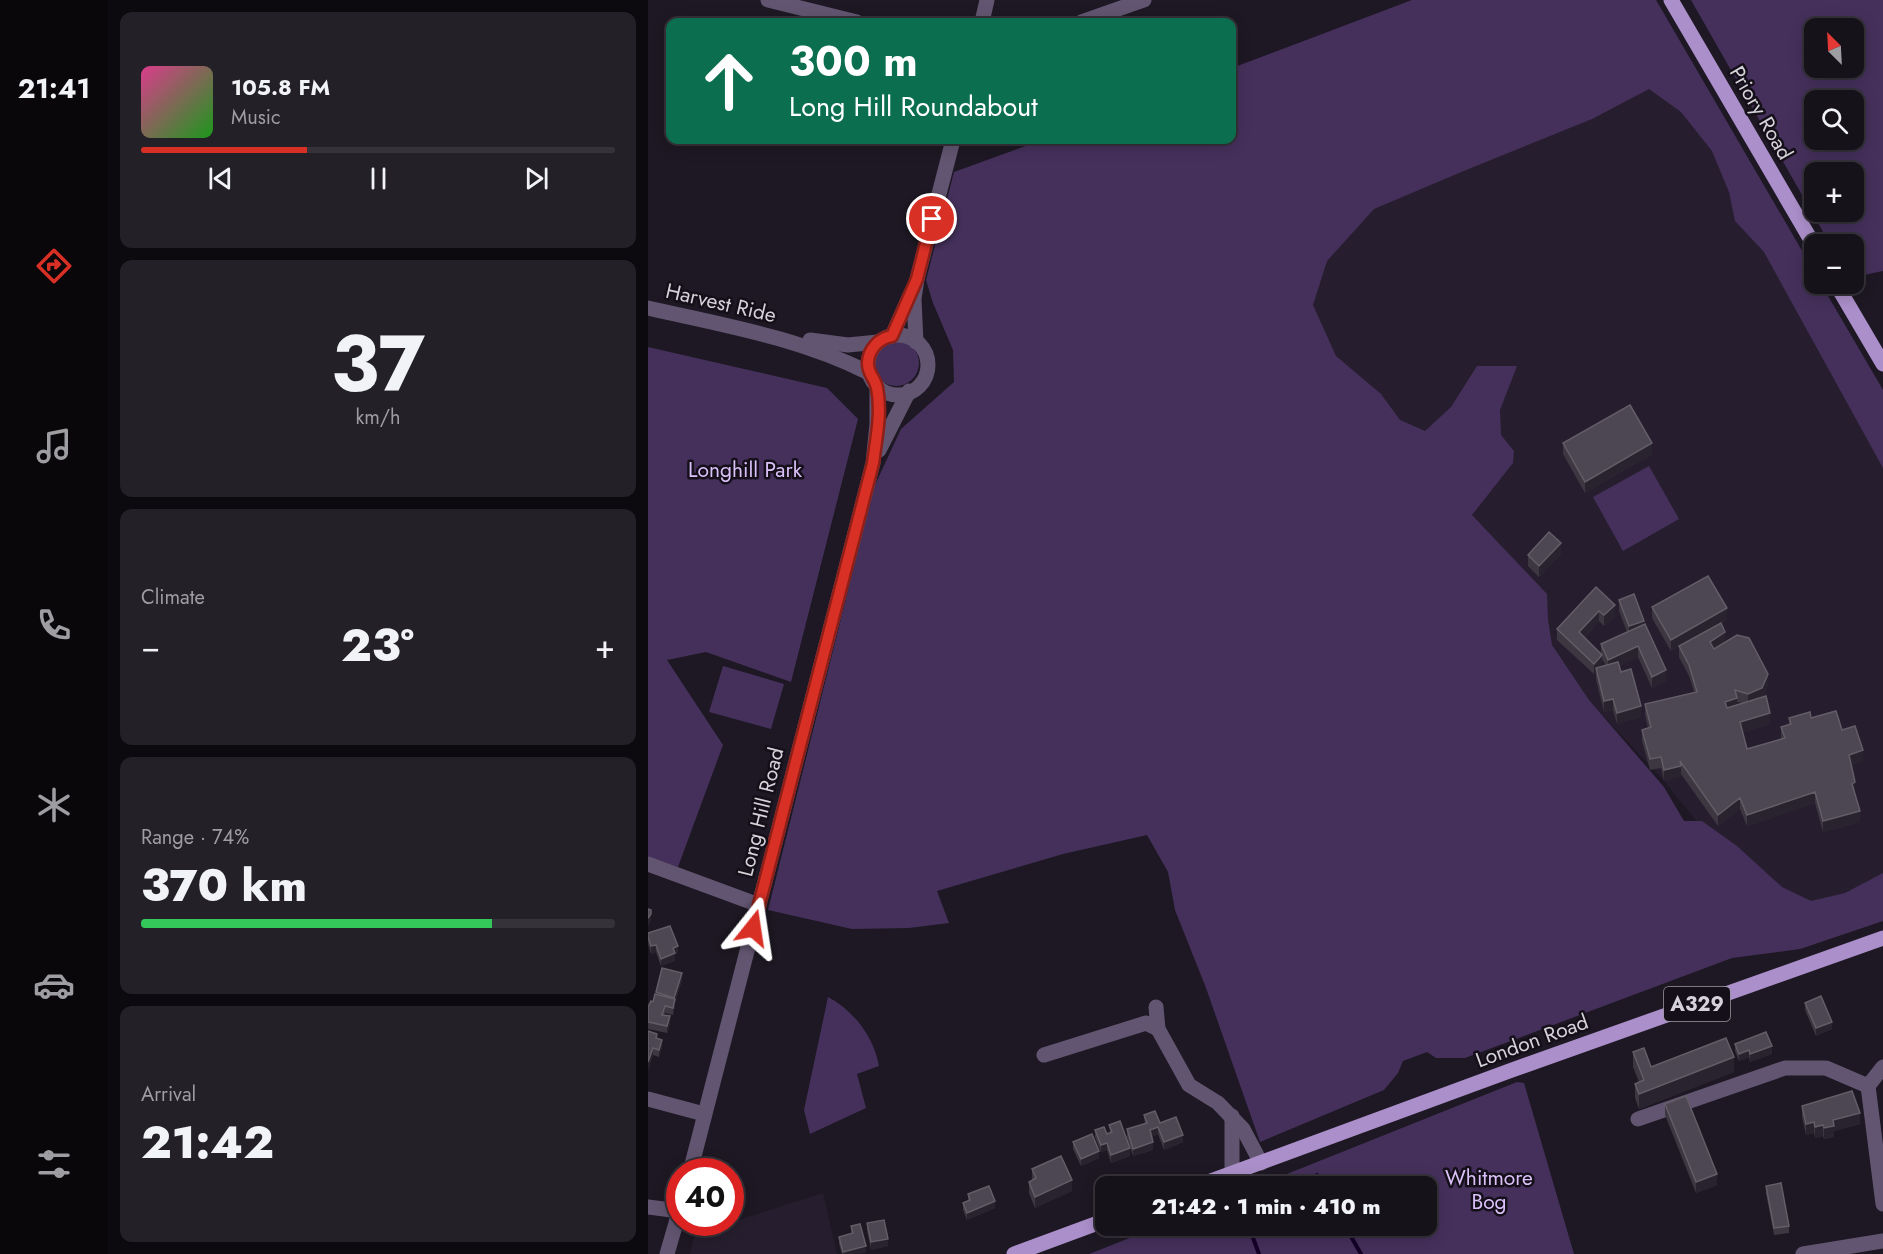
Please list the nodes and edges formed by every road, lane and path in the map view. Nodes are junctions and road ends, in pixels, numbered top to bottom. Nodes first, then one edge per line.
1 (768, 0) edge
2 (987, 0) edge
3 (1144, 0) edge
4 (1671, 0) edge
5 (841, 18) edge
6 (983, 18) edge
7 (1092, 18) edge
8 (951, 144) edge
9 (1807, 234) edge
10 (917, 279) junction
11 (1842, 294) edge
12 (648, 308) edge
13 (885, 339) junction
14 (786, 340) junction
15 (916, 342) junction
16 (1883, 364) edge
17 (873, 380) junction
18 (909, 392) junction
19 (873, 463) junction
20 (648, 864) edge
21 (759, 905) junction
22 (1883, 938) edge
23 (1156, 1007) dead end
24 (1158, 1029) junction
25 (1044, 1055) dead end
26 (1883, 1067) edge
27 (1868, 1086) junction
28 (648, 1099) edge
29 (704, 1114) junction
30 (1232, 1116) junction
31 (1638, 1119) dead end
32 (693, 1158) edge
33 (1261, 1163) junction
34 (1232, 1173) junction
35 (1224, 1176) edge
36 (1883, 1204) edge
37 (648, 1208) edge
38 (666, 1209) edge
39 (1095, 1224) edge
40 (672, 1236) edge
41 (1883, 1241) edge
42 (667, 1254) edge
43 (1014, 1254) edge
44 (1803, 1254) edge

1 - 5 street
2 - 6 street
3 - 7 street
4 - 9 main road, Priory Road
8 - 10 street
10 - 13 street
10 - 15 street
11 - 16 main road
12 - 14 street, Harvest Ride
13 - 14 street, Harvest Ride
13 - 15 street
13 - 17 street
14 - 17 street, Harvest Ride
15 - 18 street
17 - 18 street
17 - 19 street, Long Hill Road
18 - 19 street, Long Hill Road
19 - 21 street, Long Hill Road
20 - 21 street
21 - 29 street, Long Hill Road
22 - 33 main road, London Road / A329
23 - 24 street
24 - 25 street
24 - 30 street
26 - 27 street
27 - 31 street
27 - 36 street
28 - 29 street
29 - 32 street, Long Hill Road
30 - 33 street
30 - 34 street
33 - 34 main road, London Road / A329
34 - 35 main road, London Road / A329
37 - 38 street
39 - 43 main road
40 - 42 street
41 - 44 street

